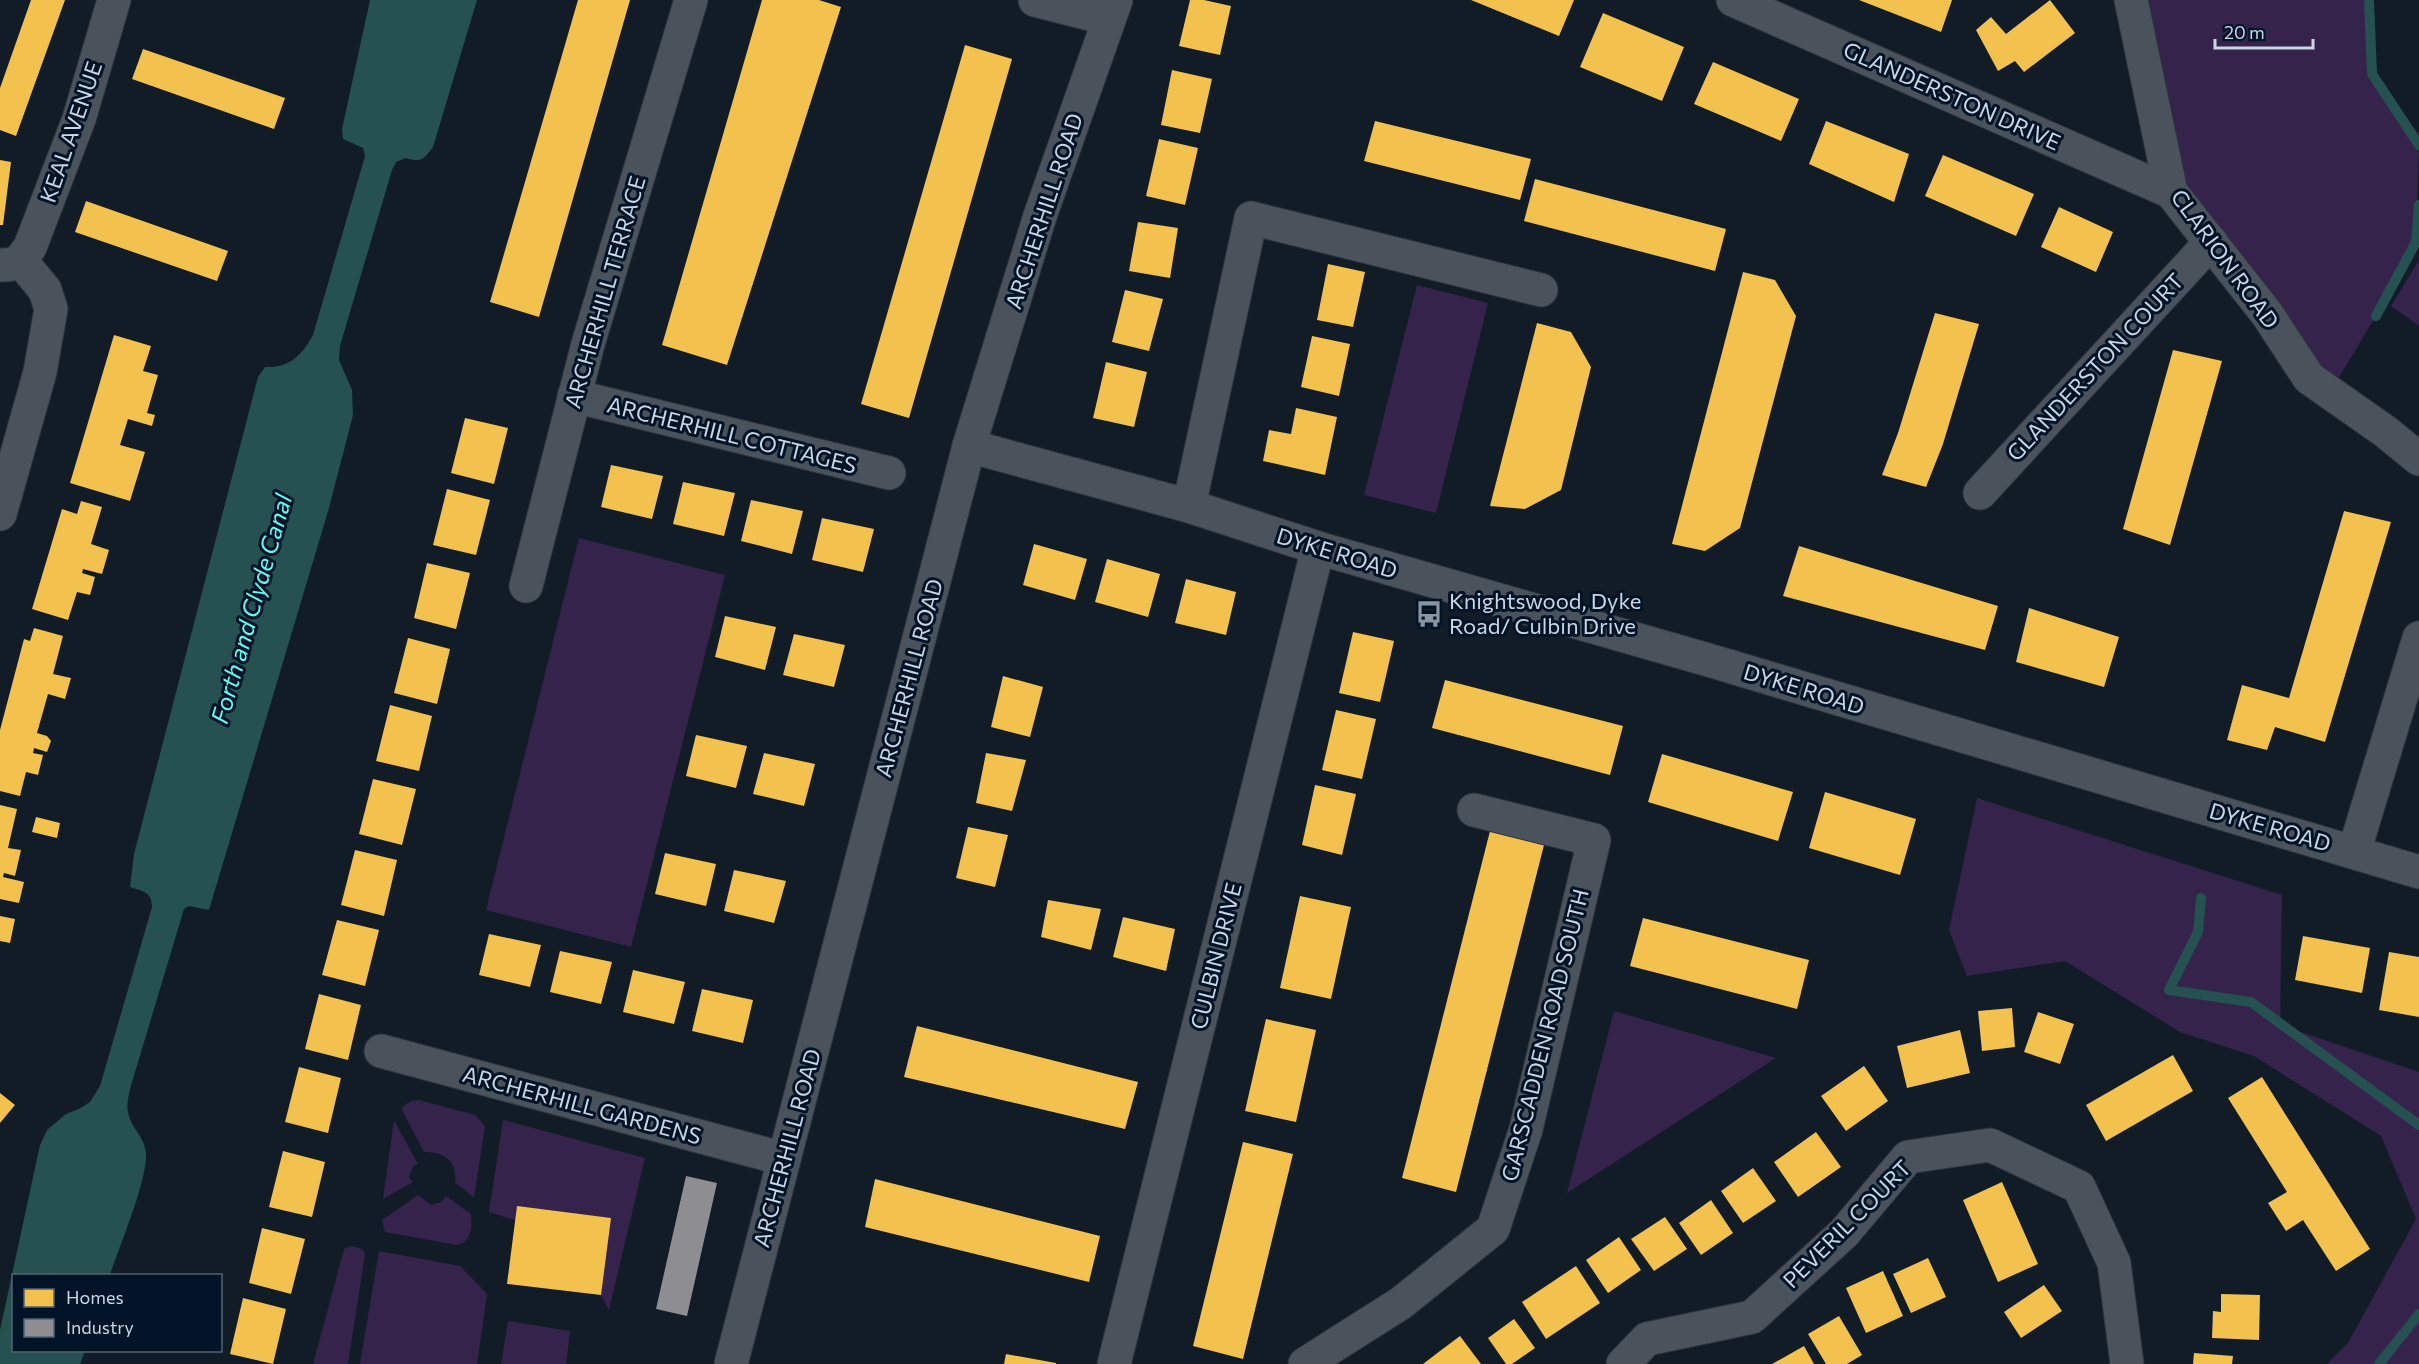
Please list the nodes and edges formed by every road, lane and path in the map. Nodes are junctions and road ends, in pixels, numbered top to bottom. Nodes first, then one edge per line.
1 (114, 0) edge
2 (691, 0) edge
3 (1035, 0) edge
4 (1733, 0) edge
5 (2131, 0) edge
6 (1112, 9) edge
7 (2172, 192) junction
8 (2211, 242) junction
9 (11, 263) edge
10 (1541, 291) dead end
11 (574, 396) junction
12 (969, 446) junction
13 (2419, 459) edge
14 (889, 473) dead end
15 (1980, 493) dead end
16 (1189, 506) junction
17 (0, 513) edge
18 (1318, 548) junction
19 (526, 586) dead end
20 (2419, 638) edge
21 (1474, 810) dead end
22 (2354, 852) junction
23 (2419, 872) edge
24 (381, 1051) dead end
25 (784, 1159) junction
26 (730, 1364) edge
27 (1114, 1364) edge
28 (1305, 1364) edge
29 (1623, 1364) edge
30 (2127, 1364) edge

1 - 9 street, KEAL AVENUE
2 - 11 street, ARCHERHILL TERRACE
3 - 6 street
4 - 7 street, GLANDERSTON DRIVE
5 - 7 street, CLARION ROAD
6 - 12 street, ARCHERHILL ROAD
7 - 8 street, CLARION ROAD
8 - 13 street, CLARION ROAD
8 - 15 street, GLANDERSTON COURT
9 - 17 street
10 - 16 street
11 - 14 street, ARCHERHILL COTTAGES
11 - 19 street, ARCHERHILL TERRACE
12 - 16 street, DYKE ROAD
12 - 25 street, ARCHERHILL ROAD
16 - 18 street, DYKE ROAD
18 - 22 street, DYKE ROAD
18 - 27 street, CULBIN DRIVE
20 - 22 street
21 - 28 street, GARSCADDEN ROAD SOUTH
22 - 23 street, DYKE ROAD
24 - 25 street, ARCHERHILL GARDENS
25 - 26 street, ARCHERHILL ROAD
29 - 30 street, PEVERIL COURT

